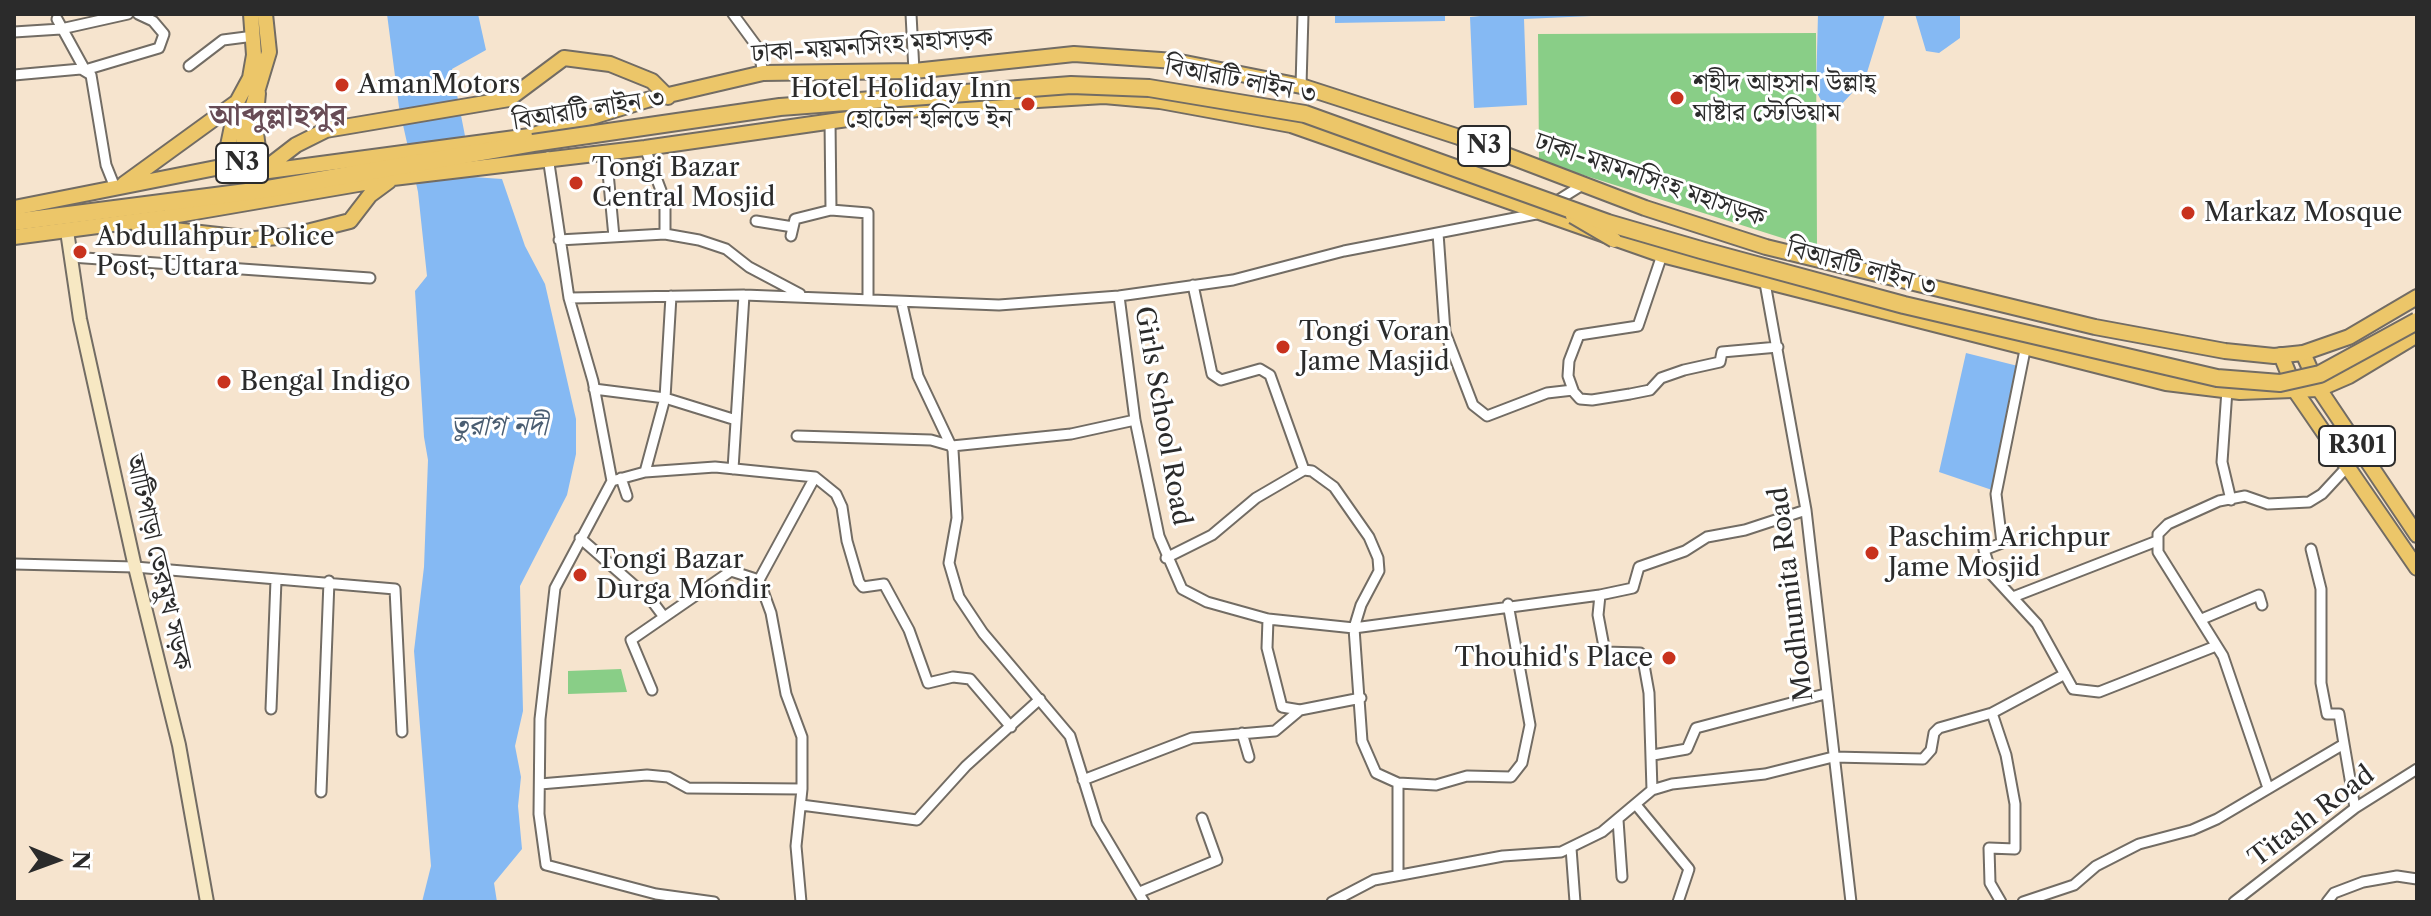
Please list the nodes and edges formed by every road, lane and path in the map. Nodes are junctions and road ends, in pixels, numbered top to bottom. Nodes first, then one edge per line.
1 (128, 14) edge
2 (138, 14) edge
3 (251, 14) edge
4 (265, 14) edge
5 (733, 14) edge
6 (911, 14) edge
7 (1303, 14) edge
8 (59, 24) junction
9 (14, 32) edge
10 (254, 36) junction
11 (189, 66) dead end
12 (85, 70) junction
13 (914, 71) junction
14 (763, 73) junction
15 (14, 75) edge
16 (1301, 86) junction
17 (258, 93) junction
18 (668, 97) junction
19 (237, 102) junction
20 (830, 121) junction
21 (645, 148) junction
22 (606, 151) junction
23 (548, 157) junction
24 (241, 163) junction
25 (224, 165) junction
26 (395, 167) junction
27 (261, 172) junction
28 (1584, 184) junction
29 (119, 185) junction
30 (1542, 206) junction
31 (14, 208) edge
32 (831, 210) junction
33 (756, 221) dead end
34 (14, 222) edge
35 (111, 224) junction
36 (67, 231) junction
37 (1438, 233) junction
38 (665, 234) junction
39 (14, 237) edge
40 (614, 237) junction
41 (559, 240) junction
42 (1662, 255) junction
43 (71, 257) junction
44 (370, 278) dead end
45 (1765, 283) junction
46 (1193, 285) junction
47 (744, 295) junction
48 (671, 296) junction
49 (803, 296) junction
50 (1119, 296) junction
51 (2417, 297) edge
52 (569, 298) junction
53 (868, 300) junction
54 (902, 304) junction
55 (2417, 321) edge
56 (2417, 335) edge
57 (1778, 347) junction
58 (2025, 350) junction
59 (2303, 353) junction
60 (2281, 355) junction
61 (594, 389) junction
62 (2319, 389) junction
63 (1572, 390) junction
64 (2227, 390) junction
65 (2296, 392) junction
66 (665, 398) junction
67 (736, 420) junction
68 (1135, 420) junction
69 (797, 436) dead end
70 (952, 446) junction
71 (2347, 467) junction
72 (733, 469) junction
73 (1304, 470) junction
74 (645, 472) junction
75 (815, 477) junction
76 (616, 480) junction
77 (627, 496) dead end
78 (2231, 500) junction
79 (1806, 510) junction
80 (2417, 535) edge
81 (580, 538) junction
82 (2157, 541) junction
83 (2311, 549) dead end
84 (1166, 558) junction
85 (14, 564) edge
86 (135, 567) junction
87 (2417, 568) edge
88 (276, 580) junction
89 (759, 580) junction
90 (329, 581) junction
91 (1600, 595) junction
92 (2013, 597) junction
93 (1508, 604) junction
94 (2262, 605) dead end
95 (664, 617) junction
96 (1268, 619) junction
97 (2202, 619) junction
98 (1354, 628) junction
99 (2216, 646) junction
100 (2065, 674) junction
101 (652, 690) dead end
102 (1825, 694) junction
103 (1361, 698) junction
104 (1040, 699) junction
105 (271, 709) dead end
106 (1300, 710) junction
107 (1992, 713) junction
108 (1011, 727) junction
109 (402, 732) dead end
110 (1242, 733) junction
111 (2344, 744) junction
112 (1653, 755) junction
113 (1249, 757) dead end
114 (1833, 757) junction
115 (2417, 769) edge
116 (1083, 780) junction
117 (1398, 783) junction
118 (540, 784) junction
119 (2268, 788) junction
120 (802, 789) junction
121 (1652, 790) junction
122 (321, 792) dead end
123 (801, 805) junction
124 (1637, 806) junction
125 (2355, 808) junction
126 (1202, 818) dead end
127 (1618, 820) junction
128 (1571, 848) junction
129 (1398, 875) junction
130 (1622, 877) dead end
131 (2417, 879) edge
132 (1142, 897) edge
133 (207, 902) edge
134 (714, 902) edge
135 (801, 902) edge
136 (1332, 902) edge
137 (1575, 902) edge
138 (1678, 902) edge
139 (1851, 902) edge
140 (2001, 902) edge
141 (2023, 902) edge
142 (2234, 902) edge
143 (2327, 902) edge

1 - 8 street
2 - 12 street
3 - 10 main road
4 - 17 main road
5 - 14 street
6 - 13 street
7 - 16 street
8 - 9 street
8 - 12 street
10 - 11 street
10 - 19 main road
12 - 15 street
12 - 29 street
13 - 14 main road, ঢাকা-ময়মনসিংহ মহাসড়ক / N3
13 - 16 main road, ঢাকা-ময়মনসিংহ মহাসড়ক / N3
14 - 18 main road, ঢাকা-ময়মনসিংহ মহাসড়ক / N3
16 - 28 main road, ঢাকা-ময়মনসিংহ মহাসড়ক / N3
17 - 24 main road
17 - 27 main road
18 - 26 main road, ঢাকা-ময়মনসিংহ মহাসড়ক / N3
18 - 27 main road
19 - 25 main road
19 - 29 main road
20 - 21 main road, N3
20 - 30 main road, N3
20 - 32 street
21 - 22 main road, N3
21 - 38 street
22 - 23 main road, N3
22 - 40 street
23 - 26 main road, N3
23 - 41 street
24 - 25 main road, N3
24 - 27 main road, N3
25 - 29 main road, N3
26 - 27 main road, N3
26 - 30 highway, বিআরটি লাইন ৩, bridge
26 - 34 highway, বিআরটি লাইন ৩
26 - 35 main road, N3
26 - 35 main road
28 - 30 street
28 - 60 main road, ঢাকা-ময়মনসিংহ মহাসড়ক / N3
29 - 31 main road, N3
30 - 37 street
30 - 42 main road, bridge
30 - 55 highway, বিআরটি লাইন ৩, bridge
32 - 33 street
32 - 53 street
35 - 36 main road, N3
36 - 39 main road, N3
36 - 43 main road, আটিপাড়া তেরমুখ সড়ক
37 - 46 street
37 - 63 street
38 - 40 street
38 - 49 street
40 - 41 street
41 - 52 street
42 - 45 main road
42 - 63 street
43 - 44 street
43 - 86 main road, আটিপাড়া তেরমুখ সড়ক
45 - 57 street, Modhumita Road
45 - 58 main road
46 - 50 street
46 - 73 street
47 - 48 street
47 - 49 street
47 - 67 street
48 - 52 street
48 - 66 street
49 - 53 street
50 - 54 street
50 - 68 street, Girls School Road
51 - 59 main road, ঢাকা-ময়মনসিংহ মহাসড়ক / N3
52 - 61 street
53 - 54 street
54 - 70 street
56 - 62 main road
57 - 63 street
57 - 79 street, Modhumita Road
58 - 64 main road
58 - 92 street
59 - 60 main road, ঢাকা-ময়মনসিংহ মহাসড়ক / N3
59 - 62 main road, R301
60 - 65 main road
61 - 66 street
61 - 76 street
62 - 65 main road
62 - 80 main road, R301
64 - 65 main road
64 - 78 street
65 - 71 main road
66 - 67 street
66 - 74 street
67 - 72 street
68 - 70 street
68 - 84 street, Girls School Road
69 - 70 street
70 - 104 street
71 - 78 street
71 - 87 main road
72 - 74 street
72 - 75 street
73 - 84 street
73 - 98 street
74 - 76 street
75 - 89 street
75 - 108 street
76 - 77 street
76 - 81 street
78 - 82 street
79 - 91 street, Girls School Road
79 - 102 street, Modhumita Road
81 - 95 street
81 - 118 street
82 - 92 street
82 - 97 street
83 - 111 street
84 - 96 street, Girls School Road
85 - 86 street
86 - 88 street
86 - 133 main road, আটিপাড়া তেরমুখ সড়ক
88 - 90 street
88 - 105 street
89 - 95 street
89 - 120 street
90 - 109 street
90 - 122 street
91 - 93 street, Girls School Road
91 - 112 street
92 - 100 street
93 - 98 street, Girls School Road
93 - 117 street
94 - 97 street
95 - 101 street
96 - 98 street, Girls School Road
96 - 106 street
97 - 99 street
98 - 103 street
99 - 100 street
99 - 119 street
100 - 107 street
102 - 112 street
102 - 114 street, Modhumita Road
103 - 106 street
103 - 117 street
104 - 108 street
104 - 116 street
106 - 110 street
107 - 114 street
107 - 140 street
108 - 123 street
110 - 113 street
110 - 116 street
111 - 119 street
111 - 125 street
112 - 121 street
114 - 121 street
114 - 139 street, Modhumita Road
115 - 125 street, Titash Road
116 - 132 street
117 - 129 street
118 - 120 street
118 - 134 street
119 - 141 street
120 - 123 street
121 - 124 street
123 - 135 street
124 - 127 street
124 - 138 street
125 - 142 street, Titash Road
126 - 132 street
127 - 128 street
127 - 130 street
128 - 129 street
128 - 137 street
129 - 136 street
131 - 143 street

